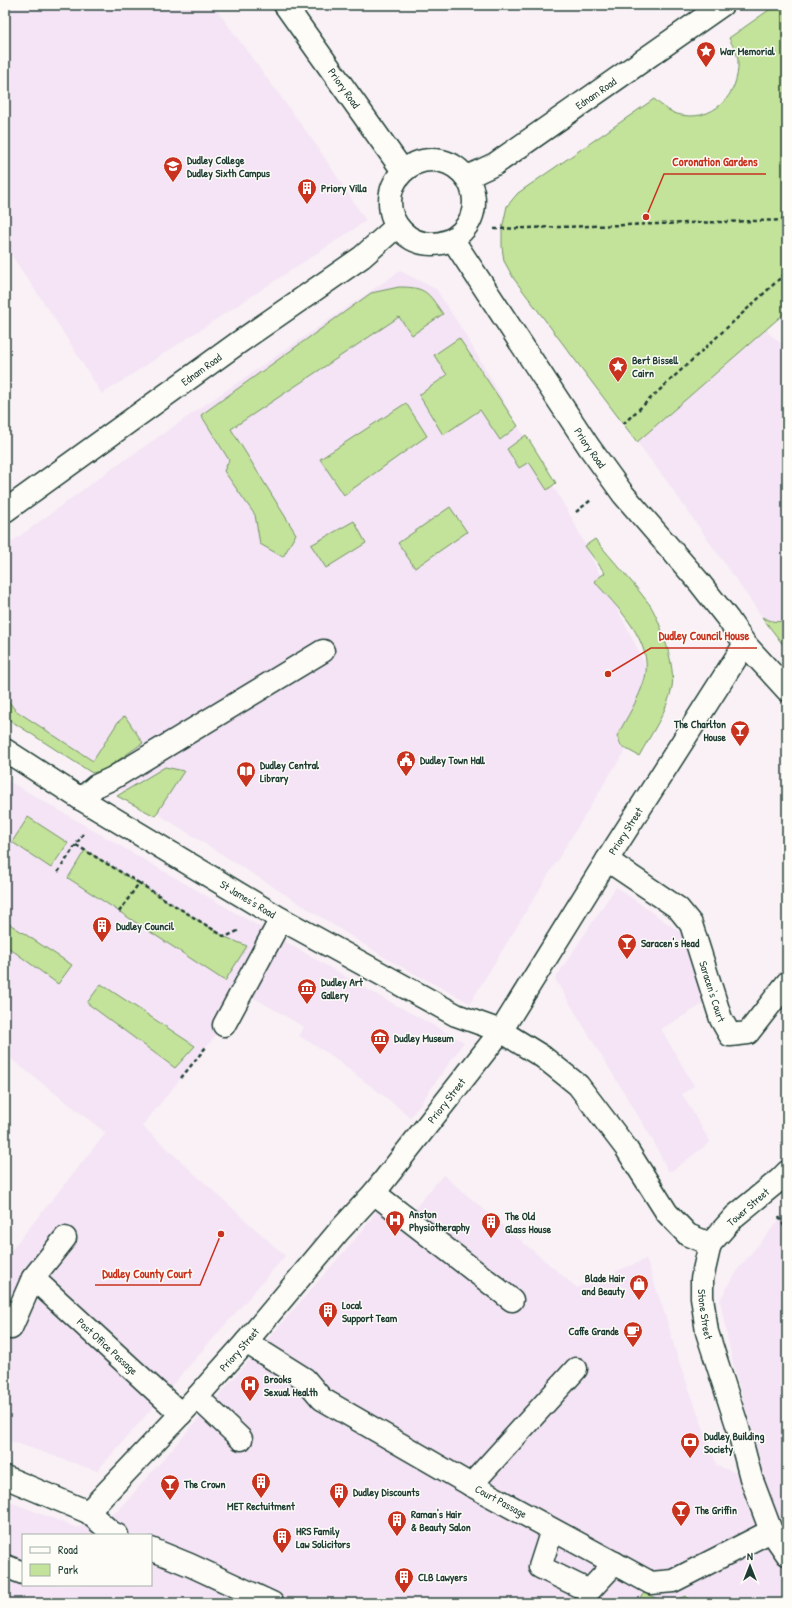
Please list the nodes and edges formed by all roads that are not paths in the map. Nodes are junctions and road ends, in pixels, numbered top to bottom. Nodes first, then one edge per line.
1 (285, 5) edge
2 (722, 5) edge
3 (403, 171) junction
4 (467, 178) junction
5 (397, 226) junction
6 (453, 240) junction
7 (5, 511) edge
8 (745, 644) junction
9 (323, 651) dead end
10 (784, 681) edge
11 (5, 750) edge
12 (81, 800) junction
13 (607, 860) junction
14 (281, 919) junction
15 (787, 983) edge
16 (224, 1025) road end
17 (501, 1031) junction
18 (787, 1172) edge
19 (374, 1192) junction
20 (66, 1238) dead end
21 (710, 1244) junction
22 (33, 1278) junction
23 (512, 1300) dead end
24 (11, 1328) dead end
25 (246, 1342) junction
26 (576, 1369) dead end
27 (197, 1397) junction
28 (181, 1414) junction
29 (241, 1439) dead end
30 (5, 1477) edge
31 (471, 1485) junction
32 (101, 1527) edge
33 (552, 1530) junction
34 (771, 1531) junction
35 (152, 1549) edge
36 (787, 1554) edge
37 (615, 1563) junction
38 (5, 1566) edge
39 (22, 1573) edge
40 (272, 1603) edge

1 - 3 street, Priory Road
2 - 4 street, Ednam Road
3 - 4 street
3 - 5 street
4 - 6 street
5 - 6 street
5 - 7 street, Ednam Road
6 - 8 street, Priory Road
8 - 10 street, Priory Road
8 - 13 street, Priory Street
9 - 12 street
11 - 12 street, St James's Road
12 - 14 street, St James's Road
13 - 15 street, Saracen's Court
13 - 17 street, Priory Street
14 - 16 street
14 - 17 street, St James's Road
17 - 19 street, Priory Street
17 - 21 street
18 - 21 street, Tower Street
19 - 23 street
19 - 25 street, Priory Street
20 - 22 street
21 - 34 street, Stone Street
22 - 24 street
22 - 28 street, Post Office Passage
25 - 27 street, Priory Street
25 - 31 street, Court Passage
26 - 31 street
27 - 28 street, Priory Street
27 - 29 street
28 - 32 street, Priory Street
30 - 32 street
31 - 33 street, Court Passage
33 - 37 street, Court Passage
33 - 37 street
34 - 36 street, Stone Street
34 - 37 street, Court Passage
35 - 40 street
38 - 39 street

